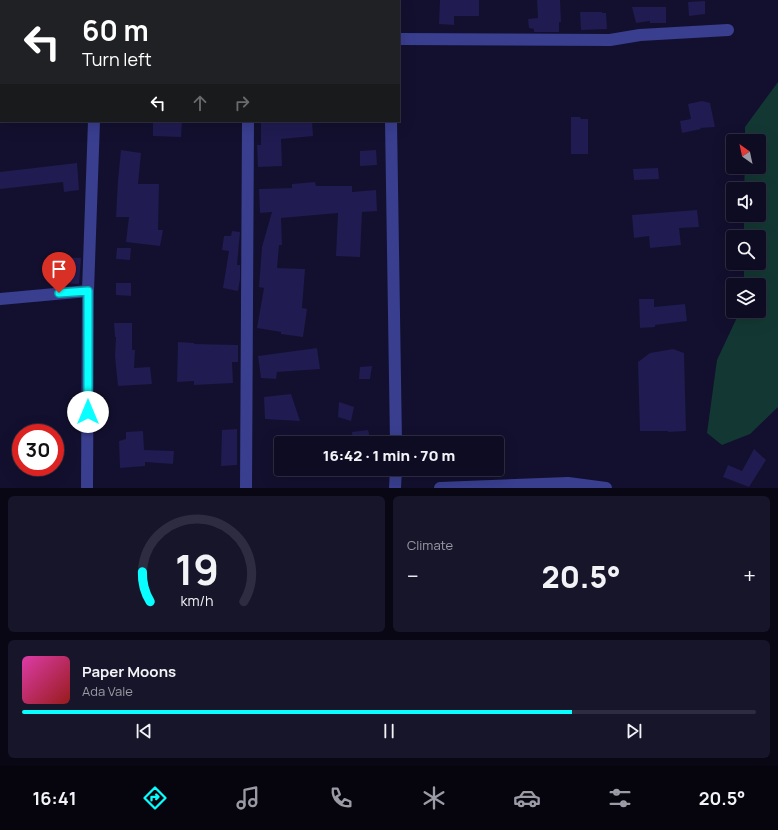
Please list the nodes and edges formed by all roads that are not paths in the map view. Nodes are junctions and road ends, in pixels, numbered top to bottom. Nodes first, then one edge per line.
1 (728, 30) dead end
2 (400, 39) edge
3 (94, 122) edge
4 (248, 122) edge
5 (391, 122) edge
6 (88, 291) junction
7 (0, 299) edge
8 (396, 436) edge
9 (396, 476) edge
10 (87, 488) edge
11 (246, 488) edge
12 (396, 488) edge
13 (440, 488) edge
14 (606, 488) edge

1 - 2 street
3 - 6 street
4 - 11 street
5 - 8 street
6 - 7 street
6 - 10 street
9 - 12 street
13 - 14 street

